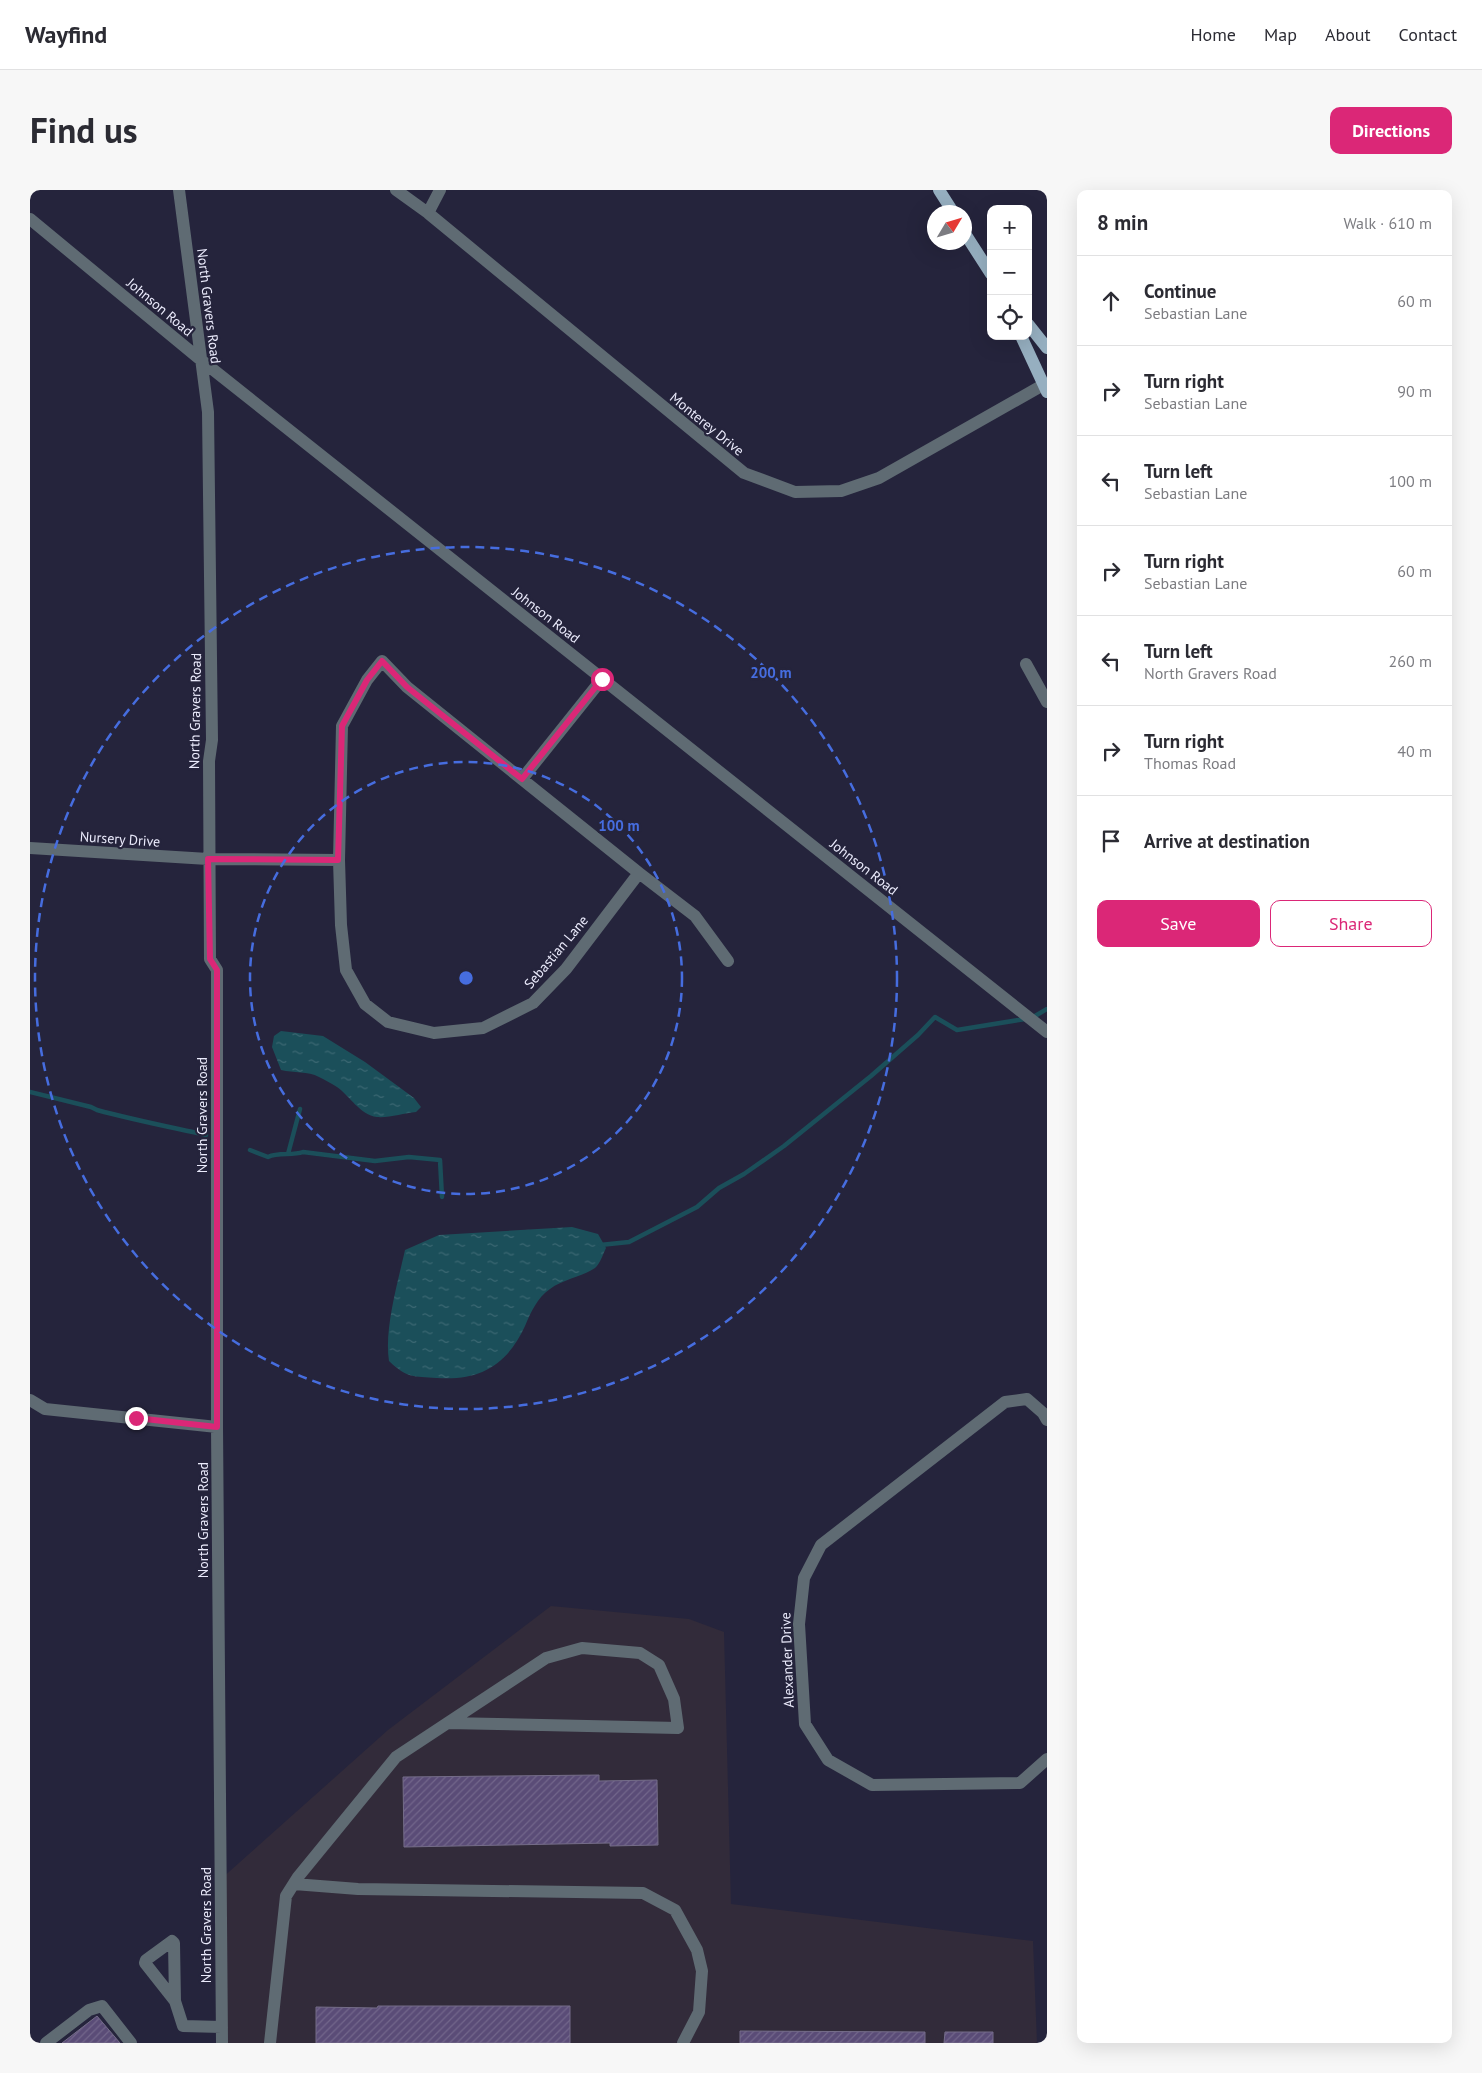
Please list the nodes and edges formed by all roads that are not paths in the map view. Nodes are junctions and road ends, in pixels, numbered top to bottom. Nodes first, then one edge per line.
1 (180, 190) edge
2 (396, 190) edge
3 (440, 190) edge
4 (939, 190) edge
5 (948, 205) edge
6 (428, 213) junction
7 (30, 219) edge
8 (972, 244) edge
9 (987, 268) edge
10 (1032, 329) edge
11 (1023, 340) edge
12 (1047, 348) edge
13 (201, 360) junction
14 (1045, 389) edge
15 (1026, 664) dead end
16 (602, 679) junction
17 (1047, 702) edge
18 (522, 779) junction
19 (30, 848) edge
20 (208, 859) junction
21 (338, 860) junction
22 (640, 873) junction
23 (728, 961) dead end
24 (1047, 1032) edge
25 (30, 1400) edge
26 (1047, 1420) edge
27 (217, 1427) junction
28 (448, 1723) junction
29 (1047, 1759) edge
30 (294, 1884) junction
31 (175, 2001) dead end
32 (222, 2028) junction
33 (46, 2043) edge
34 (131, 2043) edge
35 (222, 2043) edge
36 (270, 2043) edge
37 (683, 2043) edge

1 - 13 street, North Gravers Road
2 - 6 street, Monterey Drive
3 - 6 street
4 - 5 main road
6 - 14 street, Monterey Drive
7 - 13 street, Johnson Road
8 - 9 main road
10 - 12 main road
11 - 14 main road
13 - 16 street, Johnson Road
13 - 20 street, North Gravers Road
15 - 17 street
16 - 18 street
16 - 24 street, Johnson Road
18 - 21 street, Sebastian Lane
18 - 22 street, Sebastian Lane
19 - 20 street, Nursery Drive
20 - 21 street
20 - 27 street, North Gravers Road
21 - 22 street, Sebastian Lane
22 - 23 street, Sebastian Lane
25 - 27 street
26 - 29 street, Alexander Drive
27 - 32 street, North Gravers Road
28 - 28 street
28 - 30 street
30 - 36 street
30 - 37 street
31 - 32 street
32 - 35 street, North Gravers Road
33 - 34 street

